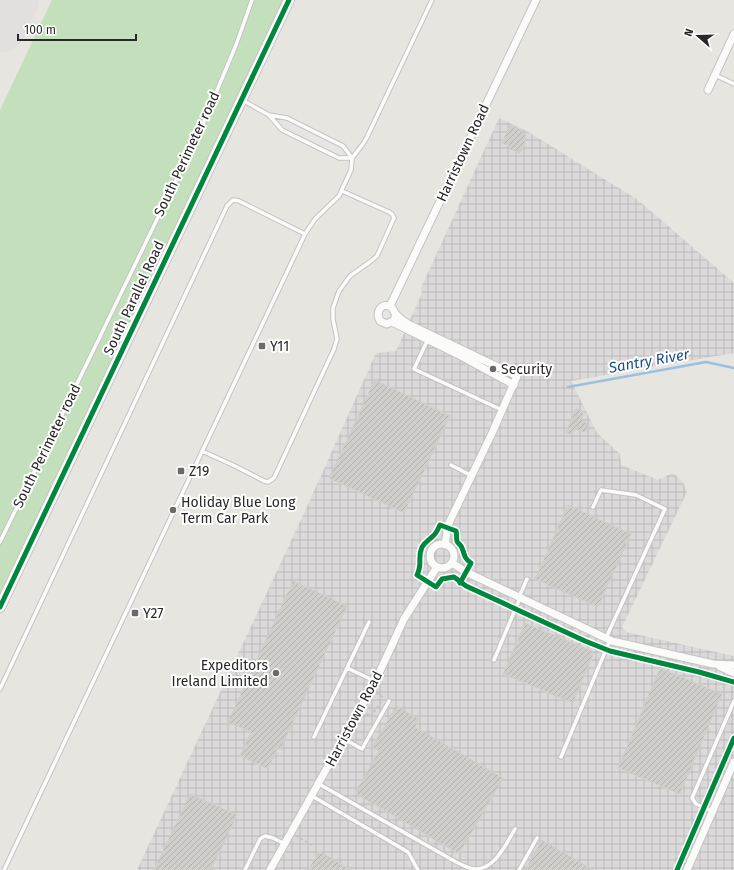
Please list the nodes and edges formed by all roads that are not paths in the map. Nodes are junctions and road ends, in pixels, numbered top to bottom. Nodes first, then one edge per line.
1 (252, 0) edge
2 (289, 0) edge
3 (432, 0) edge
4 (536, 0) edge
5 (734, 34) edge
6 (715, 75) junction
7 (734, 84) edge
8 (708, 90) dead end
9 (241, 99) junction
10 (269, 115) junction
11 (352, 158) junction
12 (342, 191) junction
13 (305, 234) junction
14 (390, 306) junction
15 (396, 314) junction
16 (392, 322) junction
17 (428, 339) junction
18 (514, 385) junction
19 (503, 410) junction
20 (202, 451) junction
21 (451, 465) dead end
22 (472, 476) junction
23 (593, 507) dead end
24 (0, 542) edge
25 (445, 545) junction
26 (452, 562) junction
27 (436, 567) junction
28 (527, 579) dead end
29 (519, 598) junction
30 (0, 607) edge
31 (369, 622) dead end
32 (608, 639) junction
33 (494, 660) dead end
34 (713, 664) junction
35 (734, 665) edge
36 (347, 668) junction
37 (734, 673) edge
38 (375, 682) junction
39 (0, 689) edge
40 (389, 701) dead end
41 (734, 701) edge
42 (314, 738) dead end
43 (344, 739) junction
44 (561, 757) dead end
45 (734, 762) edge
46 (319, 784) junction
47 (312, 796) junction
48 (712, 811) junction
49 (515, 829) dead end
50 (537, 838) dead end
51 (285, 844) junction
52 (4, 870) edge
53 (245, 870) edge
54 (270, 870) edge
55 (418, 870) edge
56 (519, 870) edge
57 (687, 870) edge

1 - 24 lane, South Perimeter road
2 - 9 main road, South Parallel Road
3 - 11 lane
4 - 14 street, Harristown Road
5 - 6 street
6 - 7 lane
6 - 8 street
9 - 10 lane
9 - 30 main road, South Parallel Road
10 - 11 lane
10 - 11 lane
11 - 12 lane
12 - 13 lane
12 - 20 lane
13 - 20 lane
13 - 39 lane
14 - 15 street
14 - 16 street, Harristown Road
15 - 16 street
15 - 18 street
16 - 17 street, Harristown Road
17 - 18 street, Harristown Road
17 - 19 lane
18 - 19 street
19 - 22 street
20 - 52 lane
21 - 22 lane
22 - 25 street
23 - 32 lane
25 - 26 street
25 - 27 street
26 - 27 street
26 - 29 street
27 - 38 street, Harristown Road
28 - 29 lane
29 - 32 street
29 - 33 lane
31 - 36 lane
32 - 34 street
32 - 44 lane
34 - 35 street
34 - 37 street
36 - 38 lane
36 - 42 lane
38 - 43 street, Harristown Road
40 - 43 lane
41 - 48 lane
43 - 46 street, Harristown Road
45 - 48 street
46 - 47 street, Harristown Road
46 - 49 lane
47 - 51 street, Harristown Road
47 - 55 lane
48 - 57 street
50 - 56 lane
51 - 53 lane
51 - 54 street, Harristown Road

